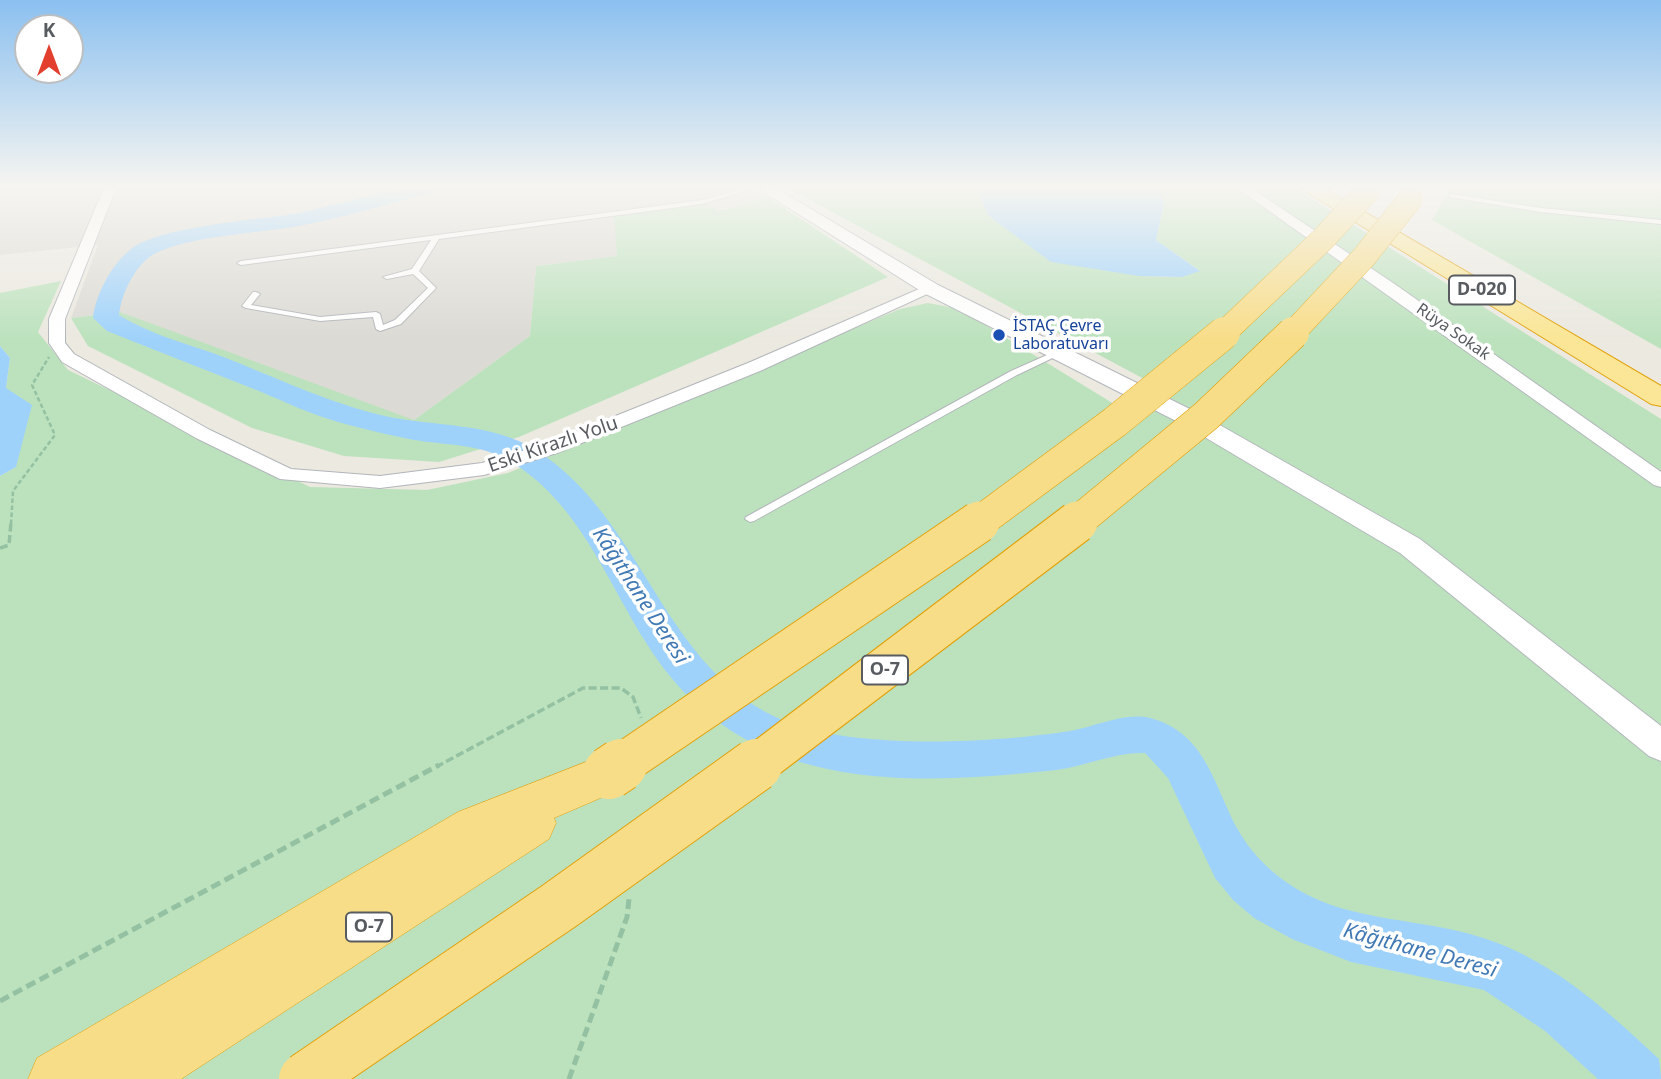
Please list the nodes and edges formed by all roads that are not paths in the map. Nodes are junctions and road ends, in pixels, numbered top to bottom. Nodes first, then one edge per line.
1 (89, 238) edge
2 (420, 238) edge
3 (436, 238) edge
4 (848, 238) edge
5 (1317, 238) edge
6 (1321, 238) edge
7 (1381, 238) edge
8 (1394, 238) edge
9 (1429, 238) edge
10 (240, 263) dead end
11 (415, 271) junction
12 (387, 277) dead end
13 (931, 289) junction
14 (256, 294) dead end
15 (1059, 352) junction
16 (1661, 372) edge
17 (1635, 382) junction
18 (1661, 398) edge
19 (1661, 404) edge
20 (1661, 481) edge
21 (750, 519) dead end
22 (1661, 746) edge
23 (609, 773) junction
24 (58, 1079) edge
25 (128, 1079) edge
26 (305, 1079) edge

1 - 13 street, Eski Kirazlı Yolu
2 - 10 lane
3 - 11 lane
4 - 13 main road
5 - 20 street, Rüya Sokak
6 - 23 highway, O-7, bridge
7 - 26 highway, O-7, bridge
8 - 17 highway, D-020
9 - 16 highway, D-020
11 - 12 lane
11 - 14 lane
13 - 15 main road
15 - 21 lane
15 - 22 main road
17 - 18 highway, D-020
17 - 19 highway
23 - 24 highway
23 - 25 highway, O-7

